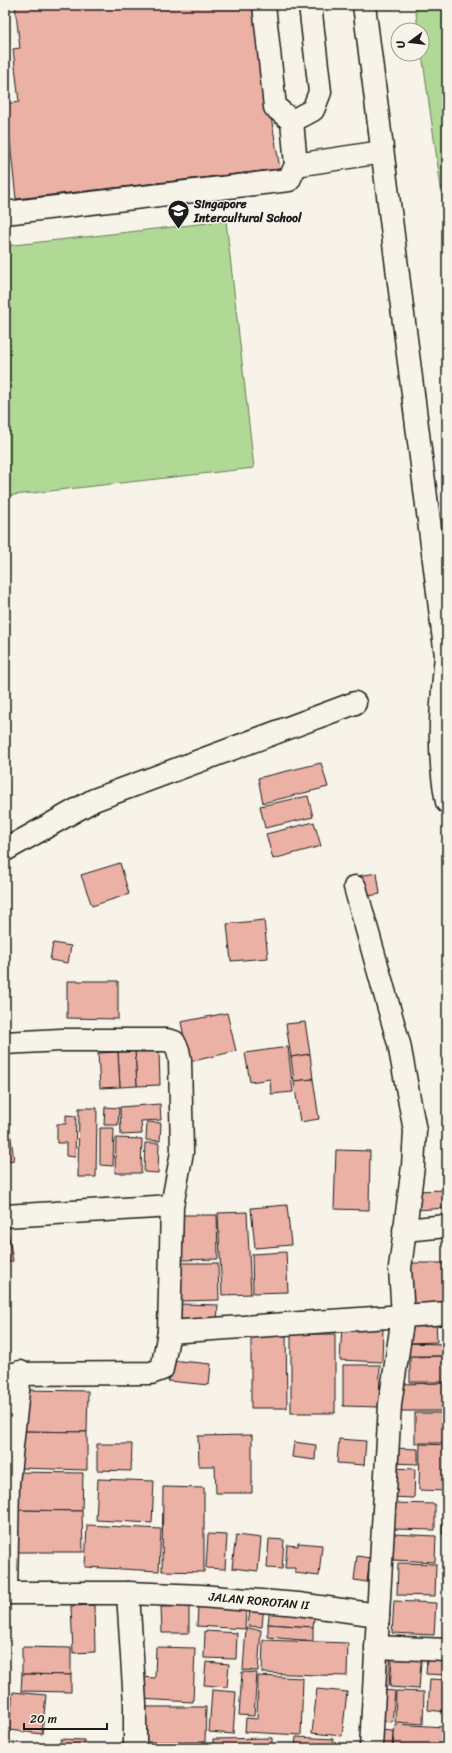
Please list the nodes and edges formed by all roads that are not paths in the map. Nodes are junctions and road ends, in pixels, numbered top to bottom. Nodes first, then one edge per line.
1 (264, 5) edge
2 (310, 5) edge
3 (364, 5) edge
4 (292, 121) junction
5 (382, 152) junction
6 (296, 165) junction
7 (5, 213) edge
8 (447, 656) edge
9 (355, 703) dead end
10 (447, 802) edge
11 (5, 850) edge
12 (355, 888) dead end
13 (5, 1043) edge
14 (172, 1206) junction
15 (5, 1216) edge
16 (447, 1226) edge
17 (404, 1230) junction
18 (447, 1313) edge
19 (403, 1316) junction
20 (169, 1332) junction
21 (13, 1373) edge
22 (5, 1593) edge
23 (128, 1593) junction
24 (378, 1615) junction
25 (376, 1647) junction
26 (447, 1650) edge
27 (135, 1748) edge
28 (371, 1748) edge

1 - 4 street
2 - 4 street
3 - 5 street
4 - 6 street
5 - 6 street
5 - 8 street
6 - 7 street
8 - 10 street
9 - 11 street
12 - 17 street
13 - 14 street
14 - 15 street
14 - 20 street
16 - 17 street
17 - 19 street
18 - 19 street
19 - 20 street
19 - 24 street
20 - 21 street
21 - 22 street
22 - 23 street, JALAN ROROTAN II
23 - 24 street, JALAN ROROTAN II
23 - 27 street
24 - 25 street
25 - 26 street
25 - 28 street

